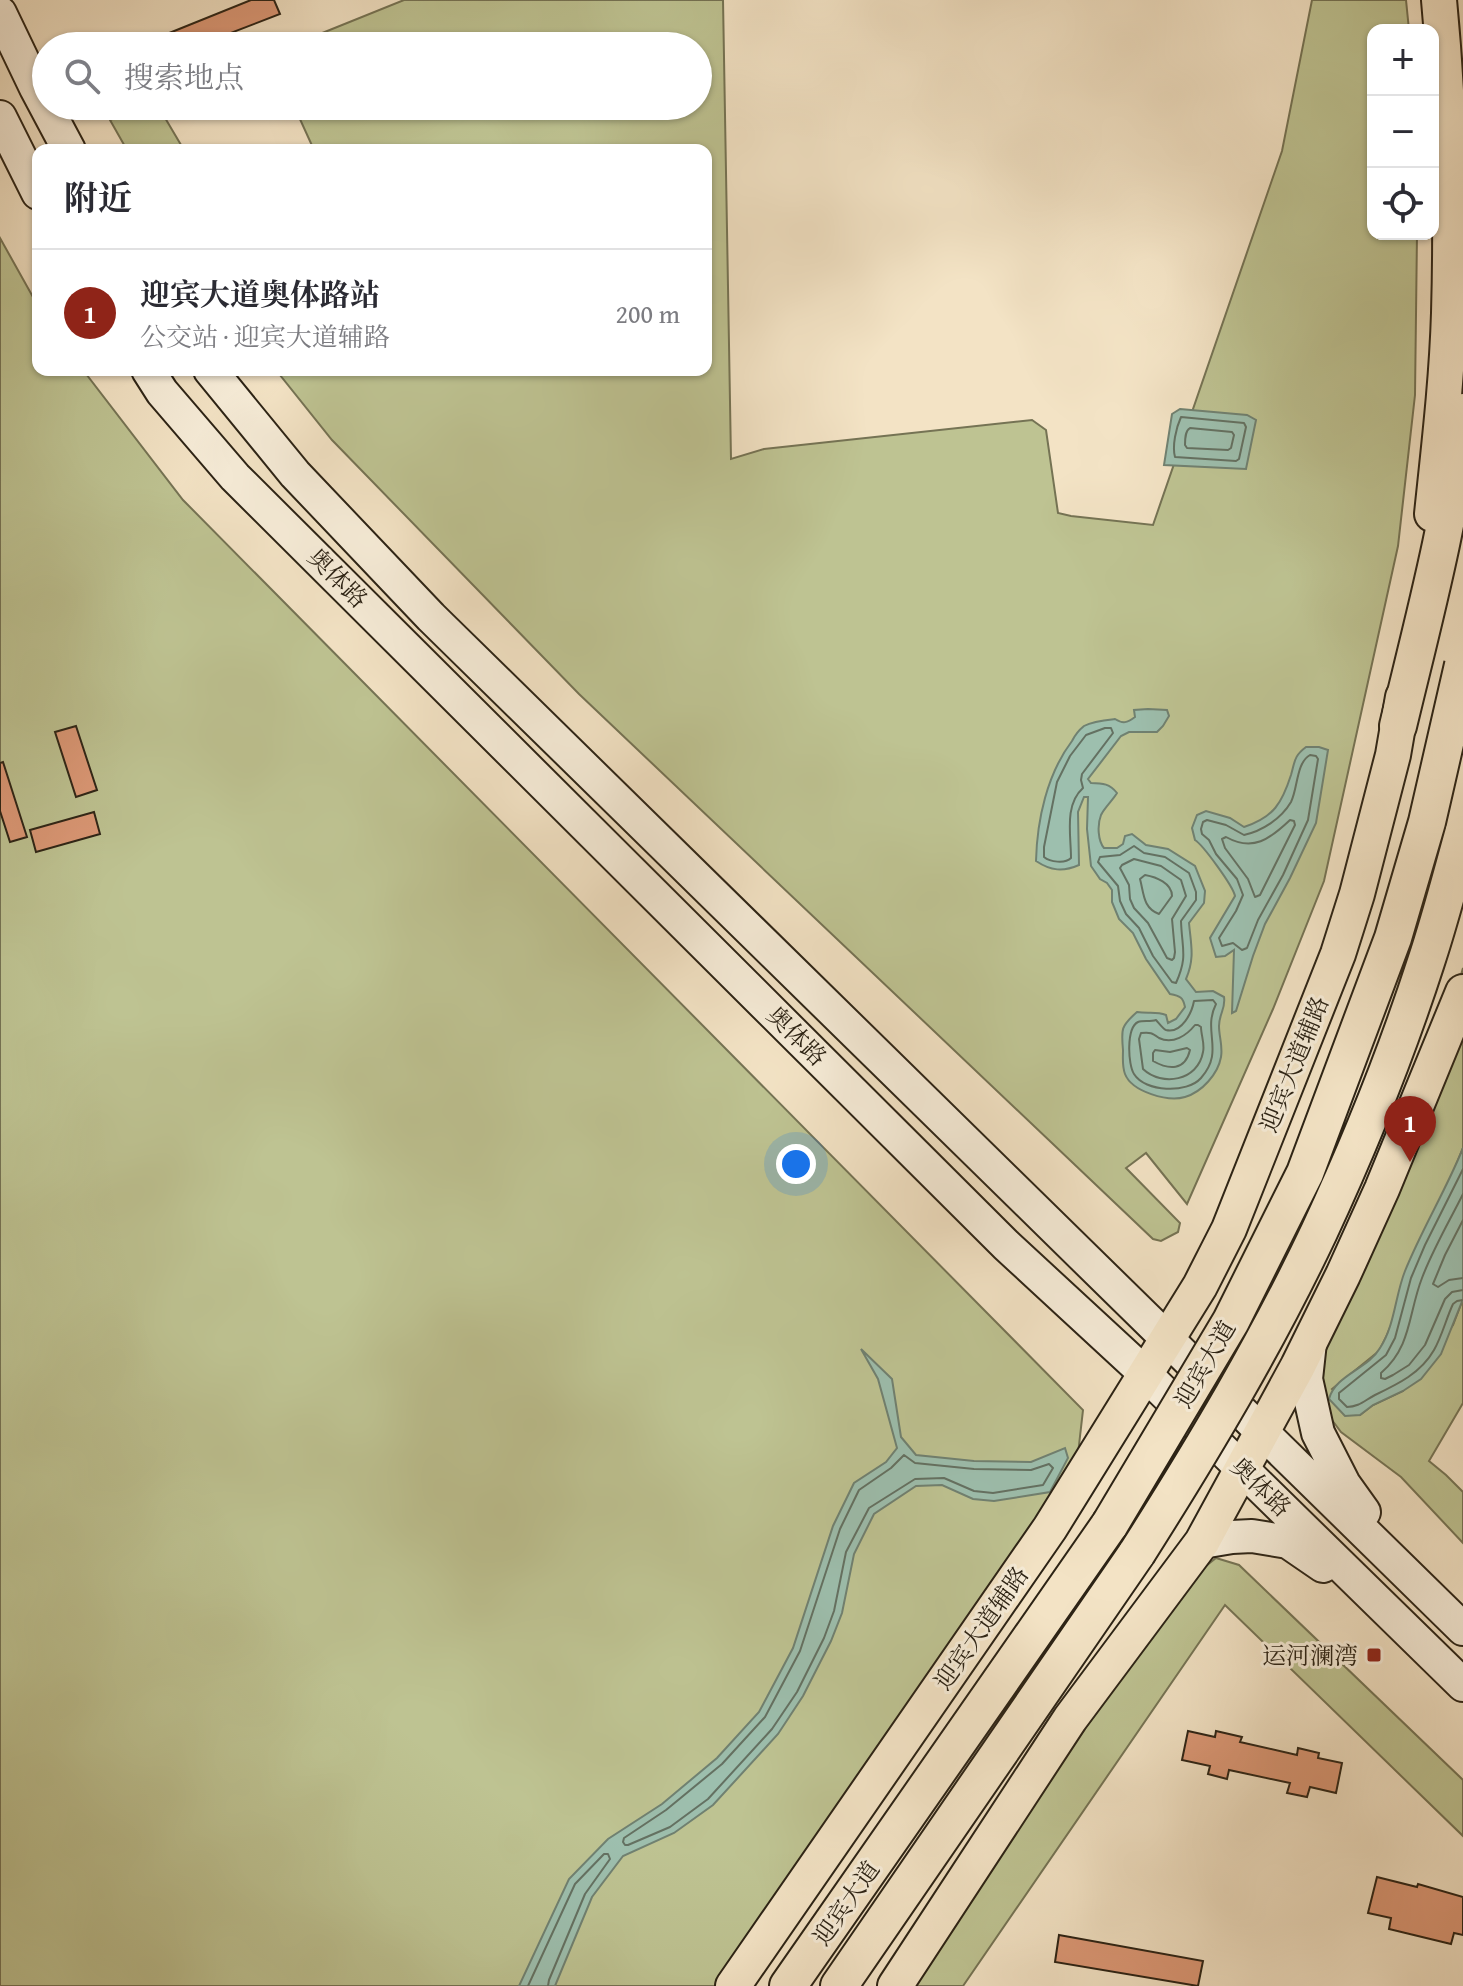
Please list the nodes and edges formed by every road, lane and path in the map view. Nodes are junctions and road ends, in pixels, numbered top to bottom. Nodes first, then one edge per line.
1 (1439, 0) edge
2 (0, 13) edge
3 (32, 80) edge
4 (0, 117) edge
5 (53, 120) edge
6 (66, 144) edge
7 (32, 181) edge
8 (152, 376) edge
9 (215, 376) edge
10 (1463, 412) edge
11 (1463, 665) edge
12 (1398, 726) junction
13 (1463, 834) edge
14 (1463, 992) edge
15 (1167, 1339) junction
16 (1310, 1342) junction
17 (1145, 1374) junction
18 (1262, 1432) junction
19 (1242, 1469) junction
20 (1202, 1542) junction
21 (1413, 1580) junction
22 (1386, 1609) junction
23 (1463, 1629) edge
24 (1463, 1685) edge
25 (733, 1986) edge
26 (788, 1986) edge
27 (839, 1986) edge
28 (895, 1986) edge

1 - 12 main road, 迎宾大道辅路
2 - 3 main road
4 - 7 main road
5 - 6 main road
8 - 17 main road, 奥体路
9 - 15 main road, 奥体路
10 - 12 highway
11 - 26 highway, 迎宾大道, bridge
12 - 15 main road, 迎宾大道辅路
13 - 27 highway, 迎宾大道, bridge
14 - 16 main road
15 - 17 main road, 迎宾大道辅路
15 - 18 main road, 奥体路
16 - 18 main road
16 - 21 main road
17 - 19 main road, 奥体路
17 - 25 main road, 迎宾大道辅路
18 - 19 main road
18 - 21 main road, 奥体路
19 - 20 main road
19 - 22 main road, 奥体路
20 - 22 main road
20 - 28 main road
21 - 23 main road, 奥体路
22 - 24 main road, 奥体路

